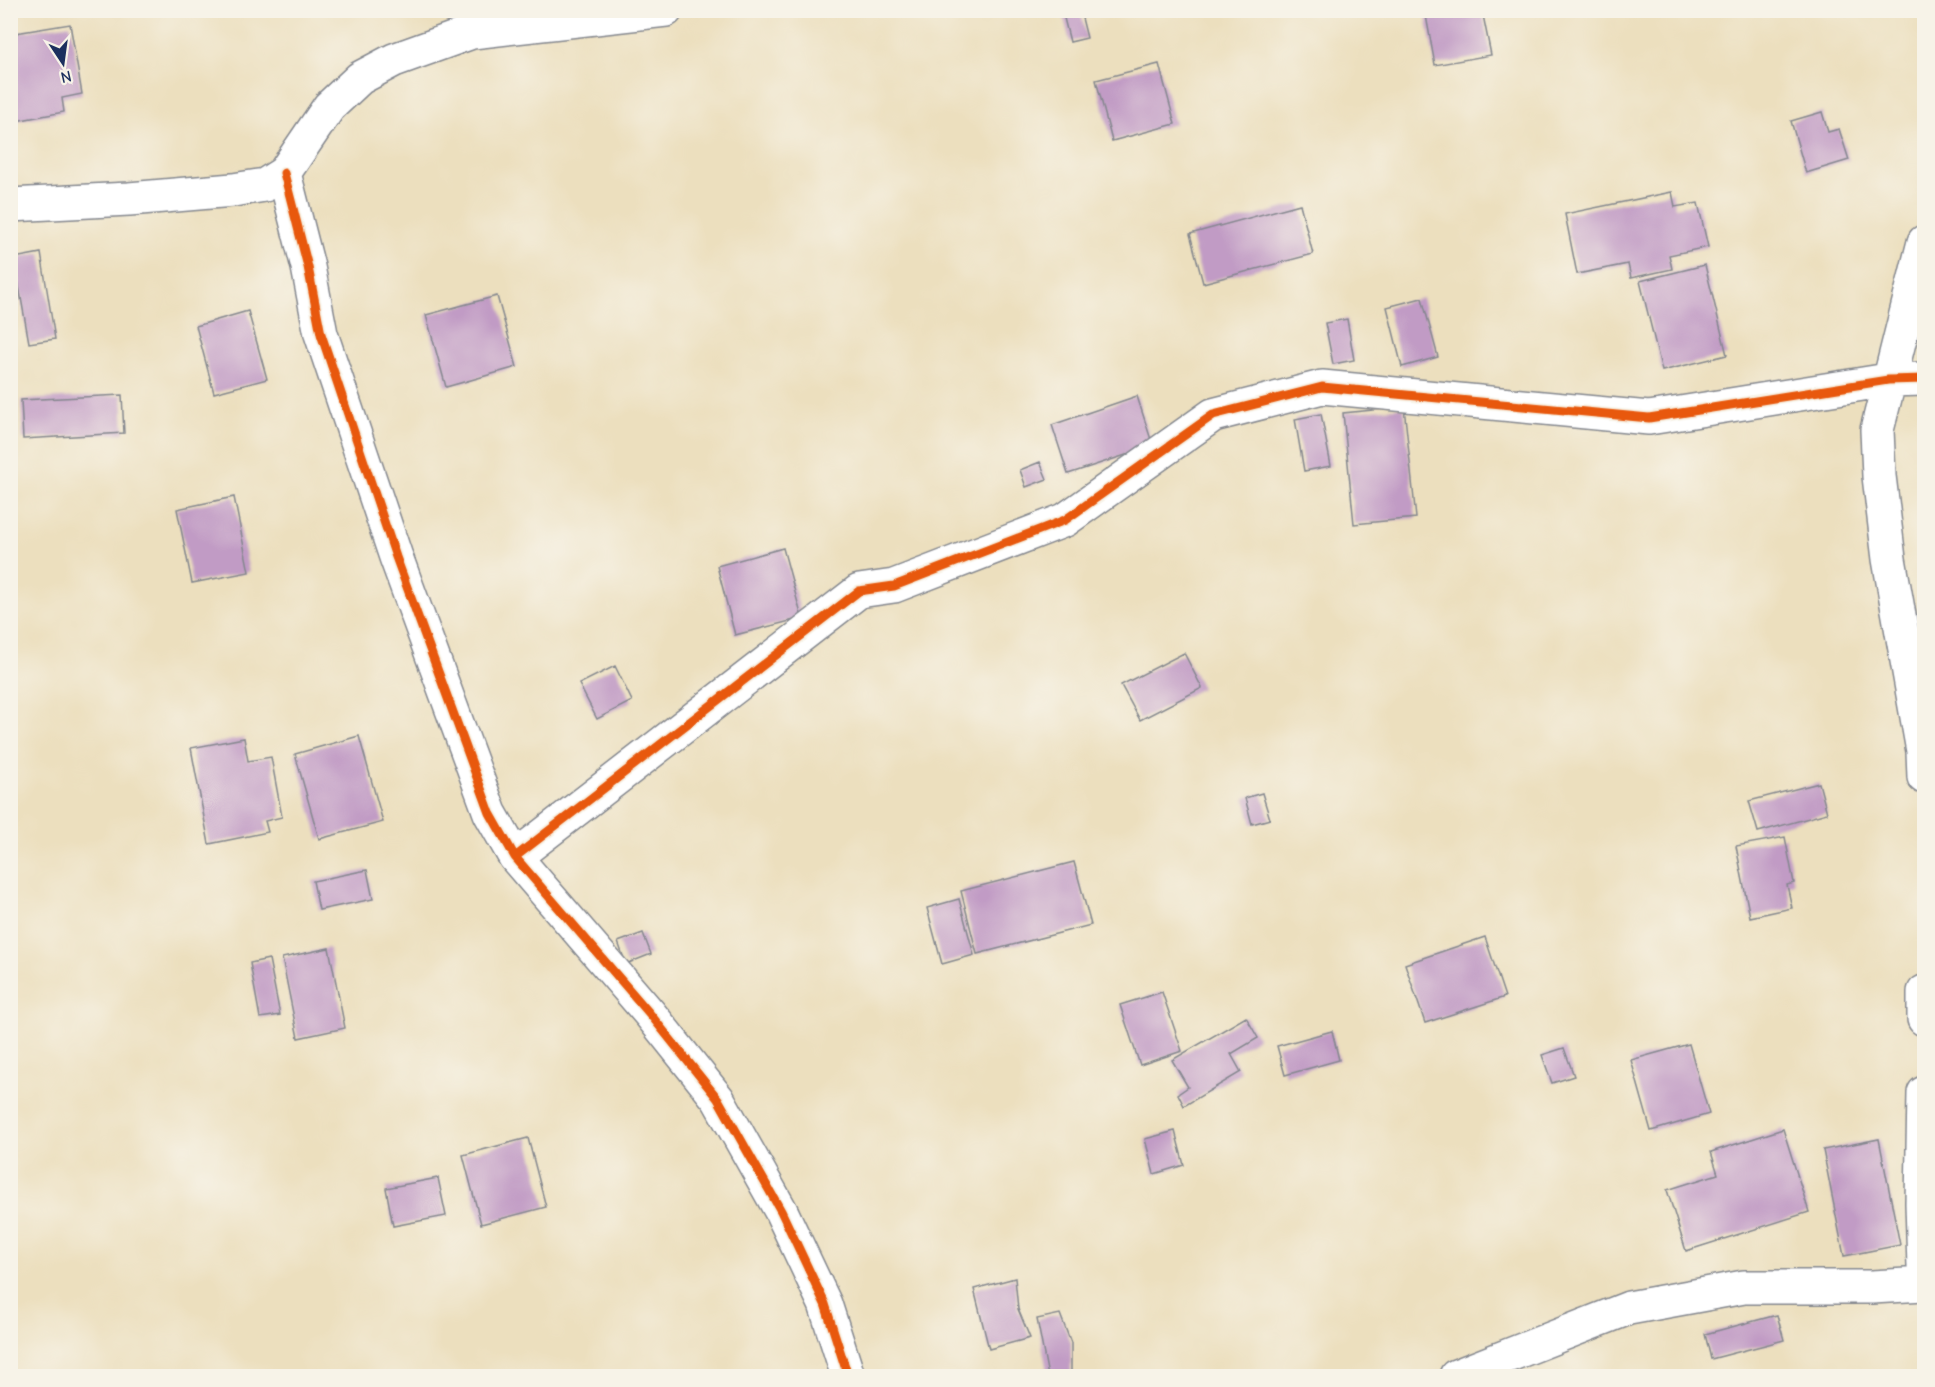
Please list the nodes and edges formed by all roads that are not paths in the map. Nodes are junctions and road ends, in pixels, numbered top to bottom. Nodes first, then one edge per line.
1 (666, 10) edge
2 (470, 21) edge
3 (284, 173) junction
4 (10, 205) edge
5 (1924, 242) edge
6 (1924, 379) edge
7 (1888, 380) junction
8 (1924, 777) edge
9 (515, 857) junction
10 (1924, 992) edge
11 (1924, 1019) edge
12 (1924, 1093) edge
13 (1924, 1267) edge
14 (1924, 1284) edge
15 (848, 1377) edge
16 (1456, 1377) edge

1 - 2 street
2 - 3 street
3 - 4 street
3 - 9 street
5 - 7 street
6 - 7 street
7 - 8 street
7 - 9 street
9 - 15 street
10 - 11 street
12 - 13 street
14 - 16 street

